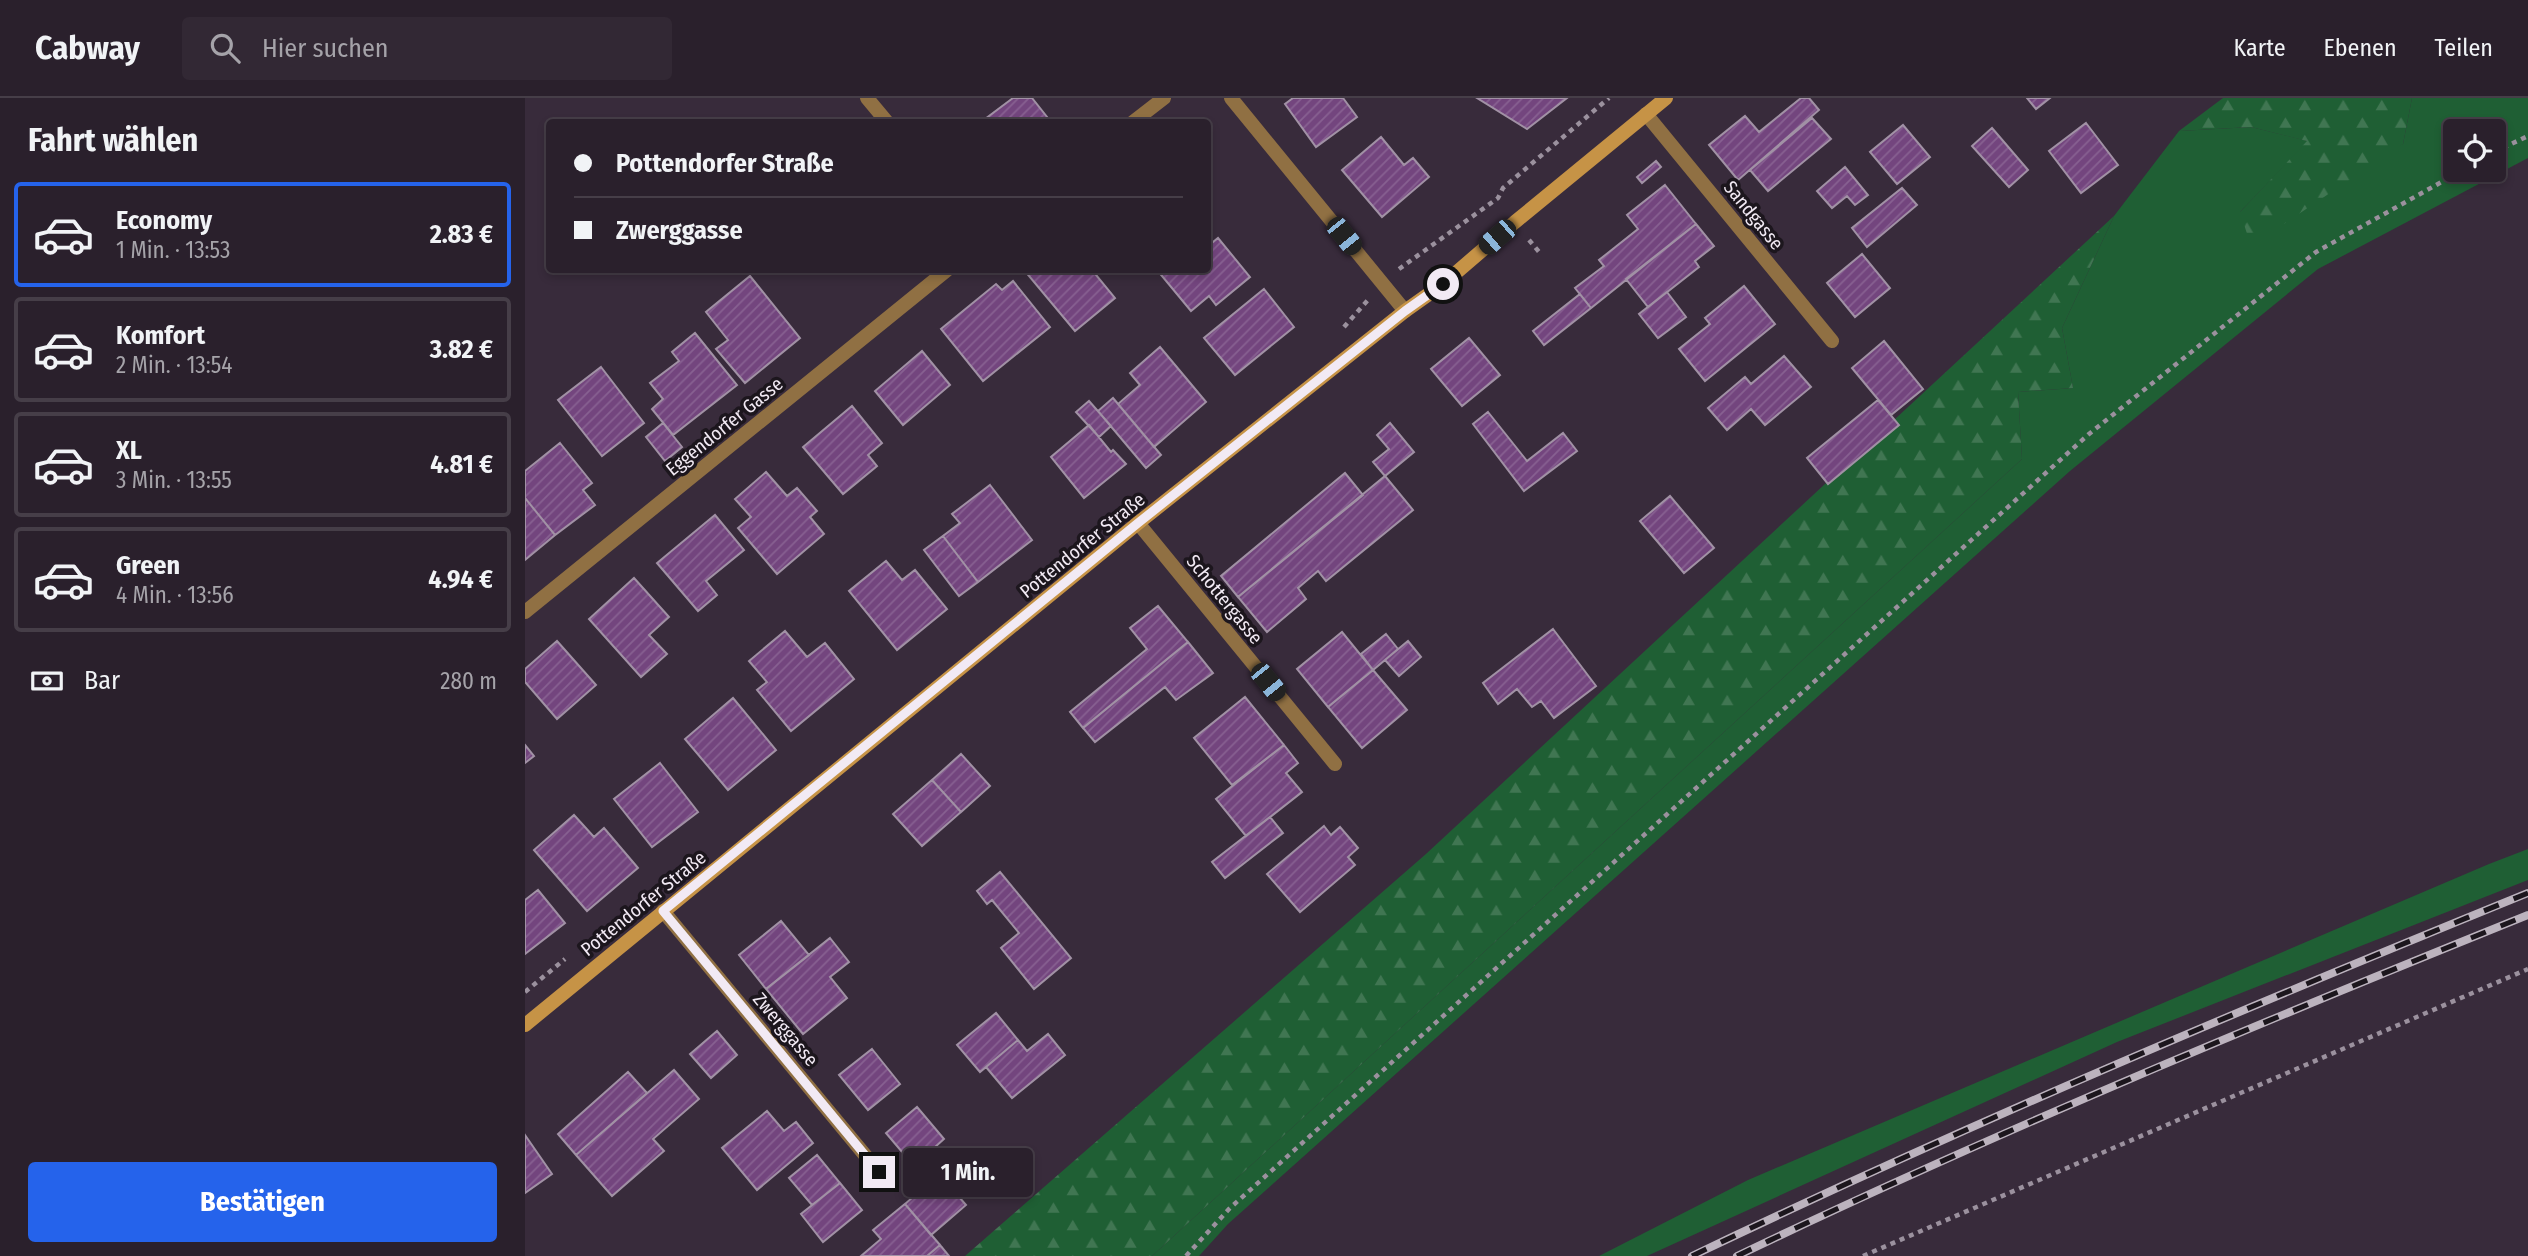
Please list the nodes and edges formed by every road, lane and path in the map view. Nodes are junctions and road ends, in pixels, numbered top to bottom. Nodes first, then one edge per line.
1 (867, 98) edge
2 (1164, 98) edge
3 (1231, 98) edge
4 (1666, 98) edge
5 (1647, 114) junction
6 (884, 119) edge
7 (1137, 119) edge
8 (2528, 136) edge
9 (2506, 146) edge
10 (2443, 181) edge
11 (943, 273) edge
12 (1405, 311) junction
13 (1832, 341) dead end
14 (1138, 523) junction
15 (525, 612) edge
16 (1335, 764) dead end
17 (663, 911) junction
18 (2528, 968) edge
19 (525, 1025) edge
20 (879, 1172) dead end
21 (1186, 1256) edge
22 (1863, 1256) edge

1 - 6 street
2 - 7 street
3 - 12 street
4 - 5 main road, Pottendorfer Straße
5 - 12 main road, Pottendorfer Straße
5 - 13 street, Sandgasse
8 - 9 path
10 - 21 path
11 - 15 street, Eggendorfer Gasse
12 - 14 main road, Pottendorfer Straße
14 - 16 street, Schottergasse
14 - 17 main road, Pottendorfer Straße
17 - 19 main road, Pottendorfer Straße
17 - 20 street, Zwerggasse
18 - 22 path

